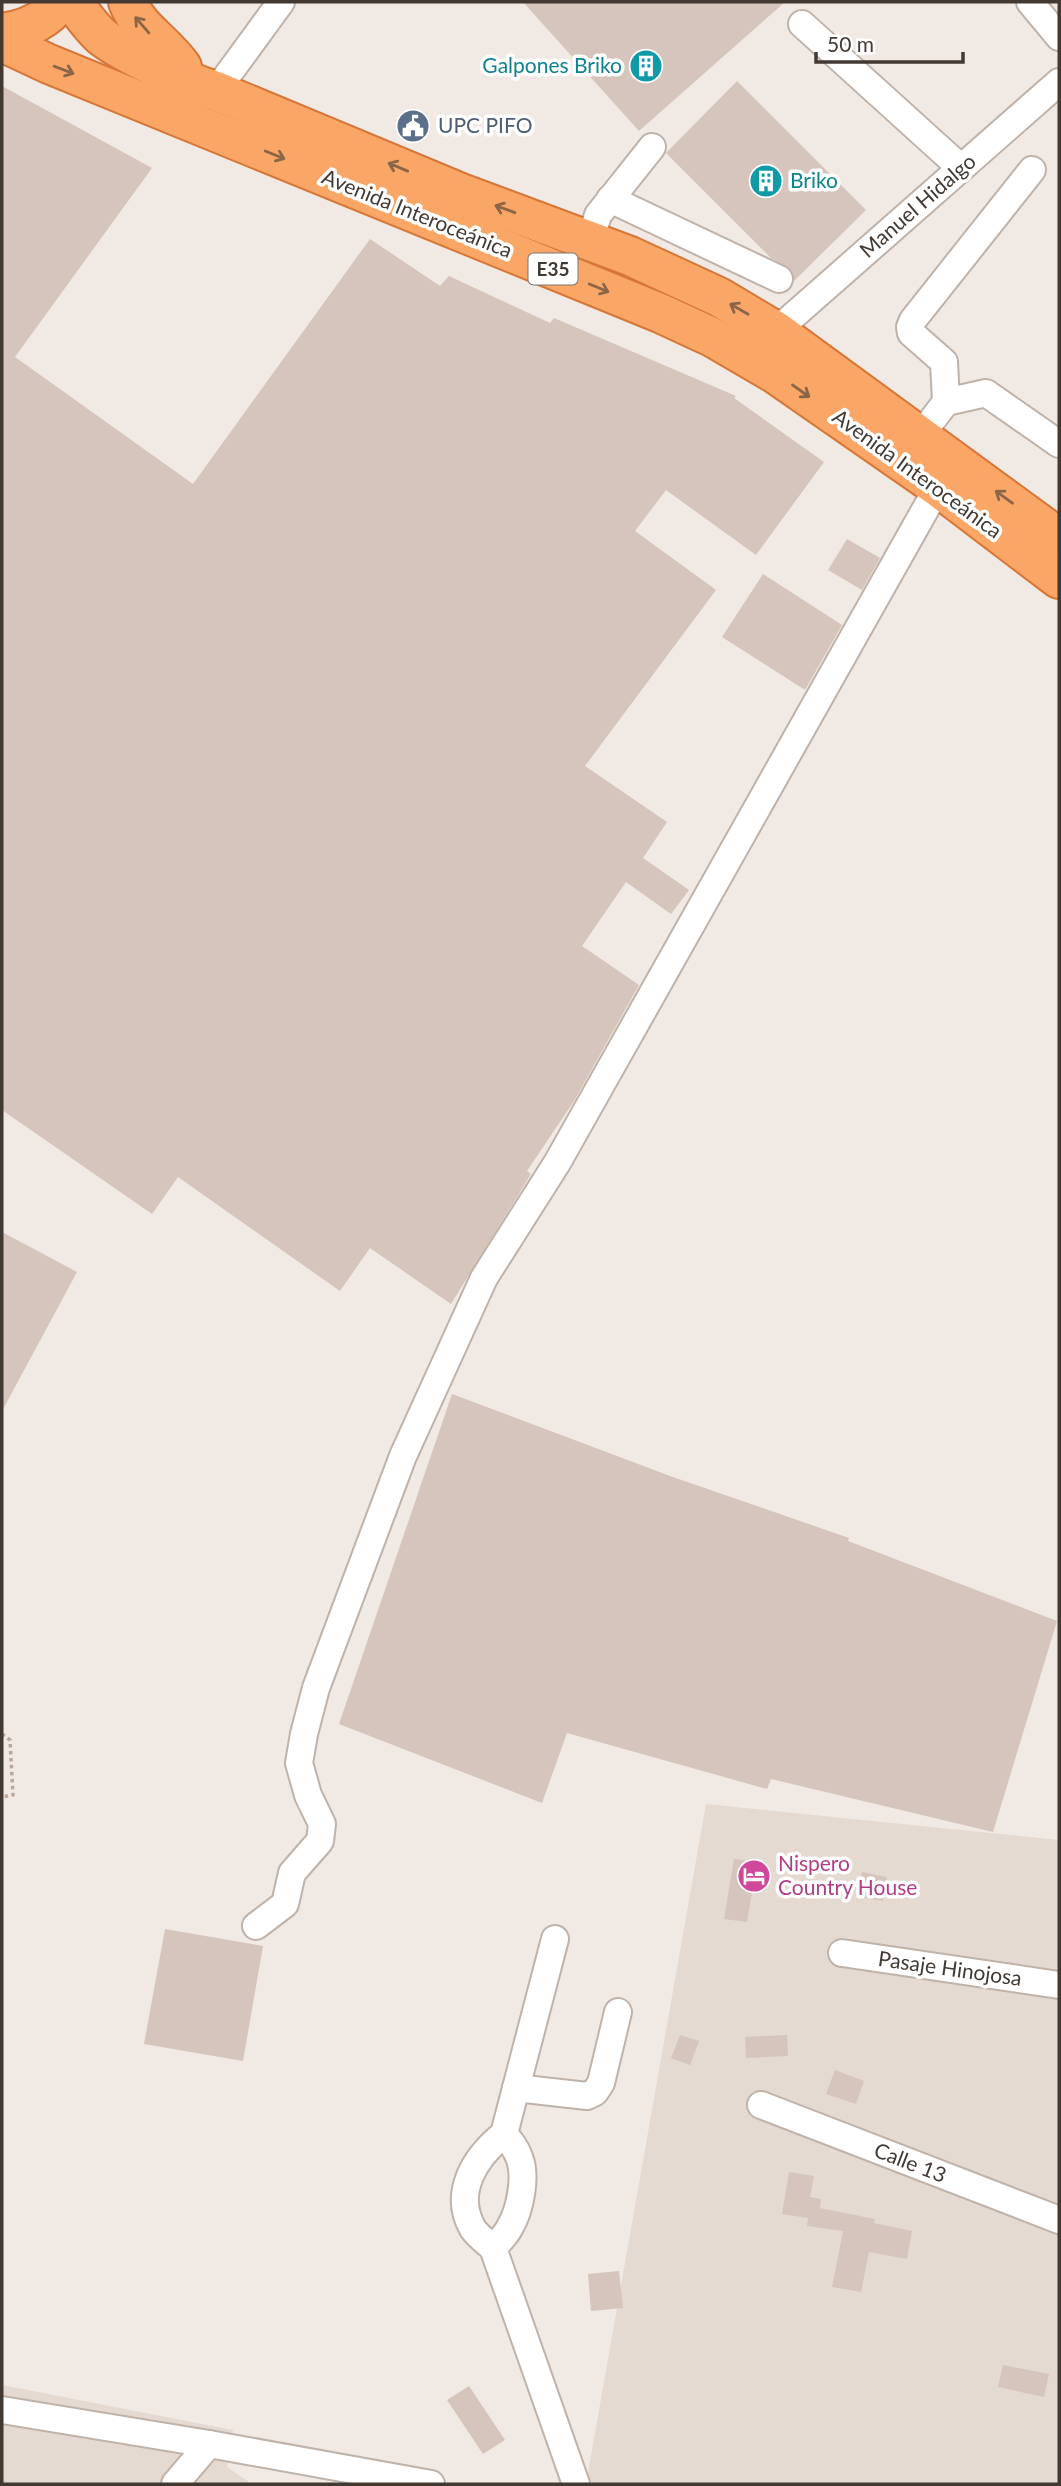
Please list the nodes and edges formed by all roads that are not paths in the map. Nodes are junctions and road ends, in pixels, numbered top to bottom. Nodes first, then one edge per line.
1 (60, 2) edge
2 (73, 2) edge
3 (128, 2) edge
4 (281, 2) edge
5 (1030, 2) edge
6 (802, 24) dead end
7 (2, 33) edge
8 (1059, 37) edge
9 (2, 42) edge
10 (1059, 82) edge
11 (204, 87) junction
12 (652, 147) dead end
13 (961, 168) junction
14 (1032, 170) dead end
15 (610, 199) junction
16 (590, 241) junction
17 (779, 279) dead end
18 (776, 331) junction
19 (944, 362) junction
20 (986, 393) junction
21 (946, 402) junction
22 (920, 436) junction
23 (1059, 444) edge
24 (938, 487) junction
25 (1059, 538) edge
26 (1059, 579) edge
27 (256, 1926) dead end
28 (555, 1939) dead end
29 (842, 1953) dead end
30 (1059, 1985) edge
31 (618, 2012) dead end
32 (516, 2088) junction
33 (761, 2105) dead end
34 (504, 2134) junction
35 (1059, 2220) edge
36 (493, 2248) junction
37 (2, 2410) edge
38 (209, 2444) junction
39 (176, 2484) edge
40 (431, 2484) edge
41 (576, 2484) edge

1 - 7 highway
2 - 11 highway, Avenida Interoceánica / E35
11 -> 3 highway
4 - 11 street
5 - 8 street
6 - 13 street
9 -> 24 highway, Avenida Interoceánica / E35
10 - 13 street, Manuel Hidalgo
16 -> 11 highway, Avenida Interoceánica / E35
12 - 15 street
13 - 18 street, Manuel Hidalgo
14 - 19 street
15 - 16 street
15 - 17 street
18 -> 16 highway, Avenida Interoceánica / E35
18 - 22 highway, Avenida Interoceánica / E35
19 - 20 street
19 - 21 street
20 - 21 street
20 - 23 street
21 - 22 street
25 -> 22 highway, Avenida Interoceánica / E35
24 - 26 highway, Avenida Interoceánica / E35
24 - 27 street
28 - 32 street
29 - 30 street, Pasaje Hinojosa
31 - 32 street
32 - 34 street
33 - 35 street, Calle 13
34 - 36 street
34 - 36 street
36 - 41 street
37 - 38 street
38 - 39 street
38 - 40 street

